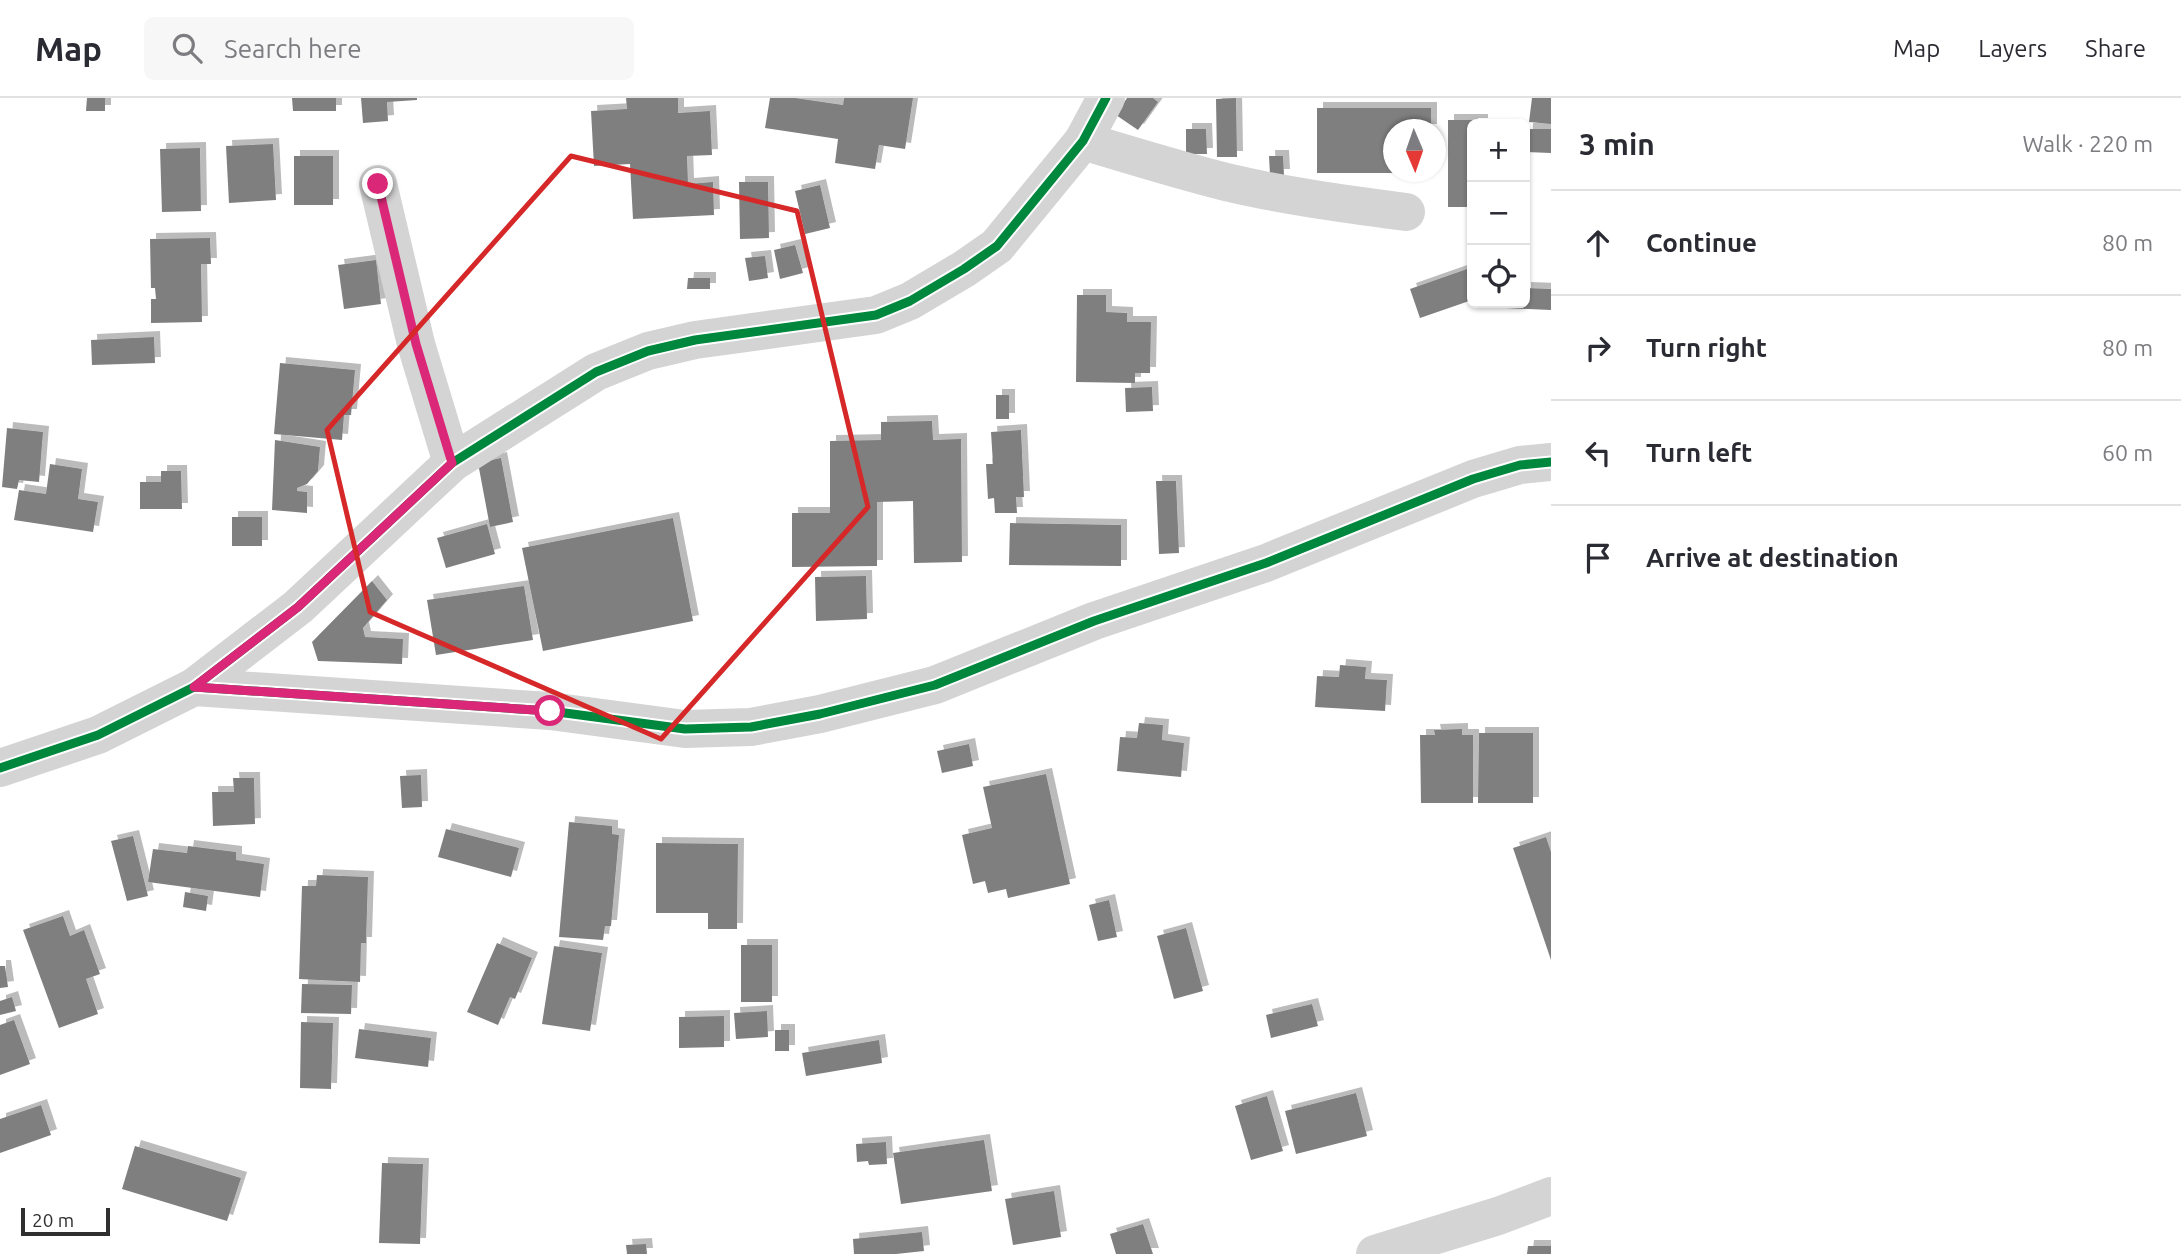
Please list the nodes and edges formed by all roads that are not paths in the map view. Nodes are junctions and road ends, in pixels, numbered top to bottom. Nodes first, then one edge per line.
1 (1106, 98) edge
2 (1083, 141) junction
3 (378, 184) dead end
4 (1405, 212) dead end
5 (1551, 462) edge
6 (452, 463) junction
7 (194, 687) junction
8 (0, 768) edge
9 (1551, 1196) edge
10 (1375, 1254) edge

1 - 2 street
2 - 4 street
2 - 6 street
3 - 6 street
5 - 7 street
6 - 7 street
7 - 8 street
9 - 10 street

